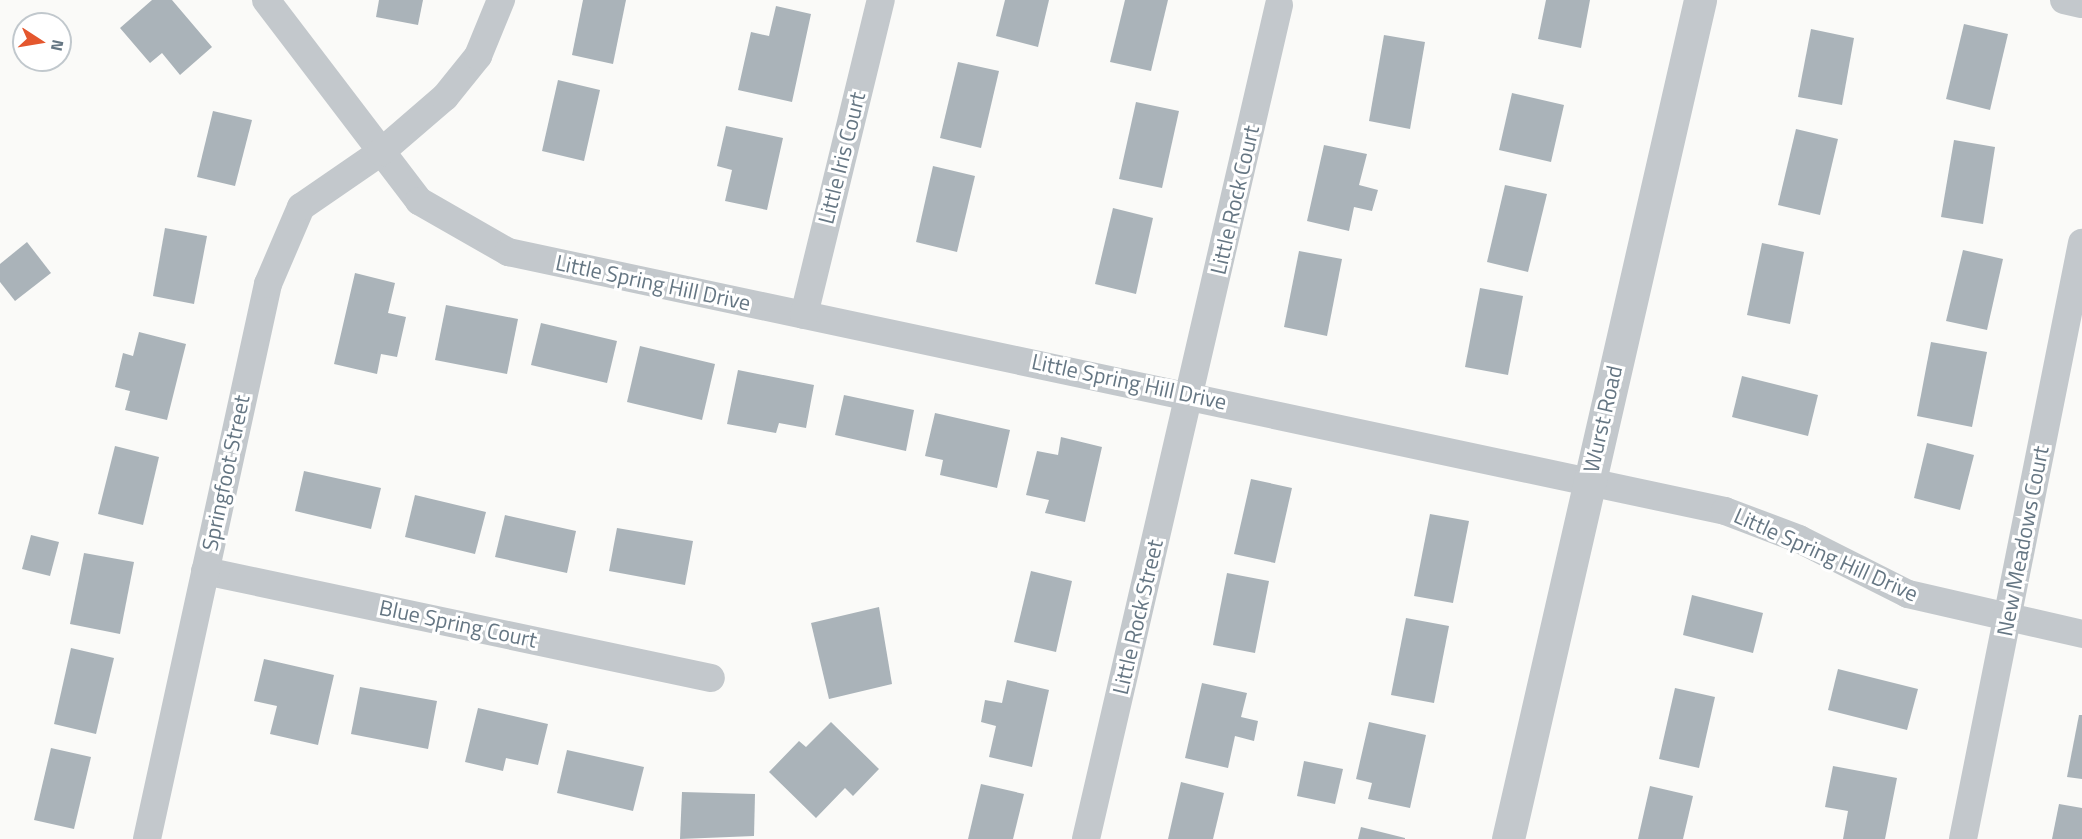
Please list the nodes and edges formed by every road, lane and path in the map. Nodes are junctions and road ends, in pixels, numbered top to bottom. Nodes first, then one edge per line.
1 (266, 0) edge
2 (501, 0) edge
3 (881, 0) edge
4 (1700, 0) edge
5 (2064, 0) edge
6 (1279, 4) dead end
7 (2082, 4) edge
8 (381, 152) junction
9 (2082, 243) edge
10 (804, 315) junction
11 (1190, 395) junction
12 (1588, 482) junction
13 (205, 571) junction
14 (2007, 619) junction
15 (2082, 634) edge
16 (711, 678) dead end
17 (147, 839) edge
18 (1086, 839) edge
19 (1508, 839) edge
20 (1963, 839) edge

1 - 8 street, Little Spring Hill Drive
2 - 8 street, Springfoot Street
3 - 10 street, Little Iris Court
4 - 12 street, Wurst Road
5 - 7 street
6 - 11 street, Little Rock Court
8 - 10 street, Little Spring Hill Drive
8 - 13 street, Springfoot Street
9 - 14 street, New Meadows Court
10 - 11 street, Little Spring Hill Drive
11 - 12 street, Little Spring Hill Drive
11 - 18 street, Little Rock Street
12 - 14 street, Little Spring Hill Drive
12 - 19 street, Wurst Road
13 - 16 street, Blue Spring Court
13 - 17 street, Springfoot Street
14 - 15 street, Little Spring Hill Drive
14 - 20 street, New Meadows Court

